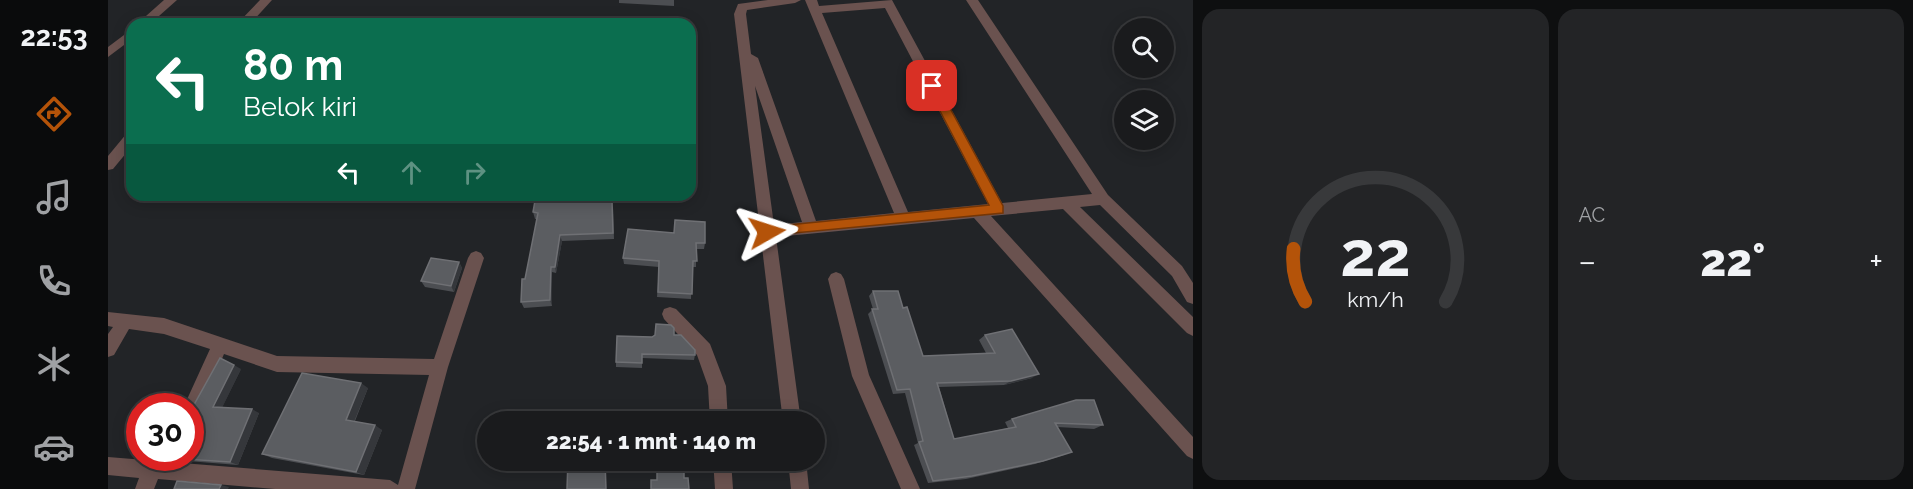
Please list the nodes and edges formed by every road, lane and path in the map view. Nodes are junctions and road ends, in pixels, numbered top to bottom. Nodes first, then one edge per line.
1 (171, 0) edge
2 (266, 0) edge
3 (795, 0) edge
4 (972, 0) edge
5 (887, 2) edge
6 (813, 5) edge
7 (149, 18) edge
8 (249, 18) edge
9 (742, 29) junction
10 (126, 38) edge
11 (108, 53) edge
12 (126, 141) edge
13 (112, 151) edge
14 (108, 165) edge
15 (1103, 199) junction
16 (1066, 203) junction
17 (998, 210) junction
18 (978, 212) junction
19 (904, 219) junction
20 (811, 228) junction
21 (767, 232) junction
22 (476, 258) dead end
23 (1177, 271) junction
24 (1193, 278) edge
25 (836, 279) dead end
26 (1193, 297) edge
27 (670, 314) dead end
28 (117, 319) edge
29 (1193, 328) edge
30 (220, 345) junction
31 (108, 349) edge
32 (440, 367) junction
33 (199, 393) edge
34 (718, 411) edge
35 (791, 411) edge
36 (1193, 450) edge
37 (108, 466) edge
38 (126, 466) edge
39 (159, 471) edge
40 (193, 471) edge
41 (723, 471) edge
42 (798, 471) edge
43 (271, 484) edge
44 (144, 489) edge
45 (390, 489) edge
46 (406, 489) edge
47 (724, 489) edge
48 (800, 489) edge
49 (910, 489) edge

1 - 7 street
2 - 8 street
3 - 9 street
4 - 15 street
5 - 6 street
5 - 17 street
6 - 19 street
9 - 20 street
9 - 21 street
10 - 11 street
12 - 13 street
13 - 14 street
15 - 16 street
15 - 23 street
16 - 17 street
16 - 29 street
17 - 18 street
18 - 19 street
18 - 36 street
19 - 20 street
20 - 21 street
21 - 35 street
22 - 32 street
23 - 24 street
23 - 26 street
25 - 49 street
27 - 34 street
28 - 30 street
28 - 31 street
30 - 32 street
30 - 33 street
32 - 46 street
37 - 38 street
39 - 44 street
40 - 43 street
41 - 47 street
42 - 48 street
43 - 45 street

